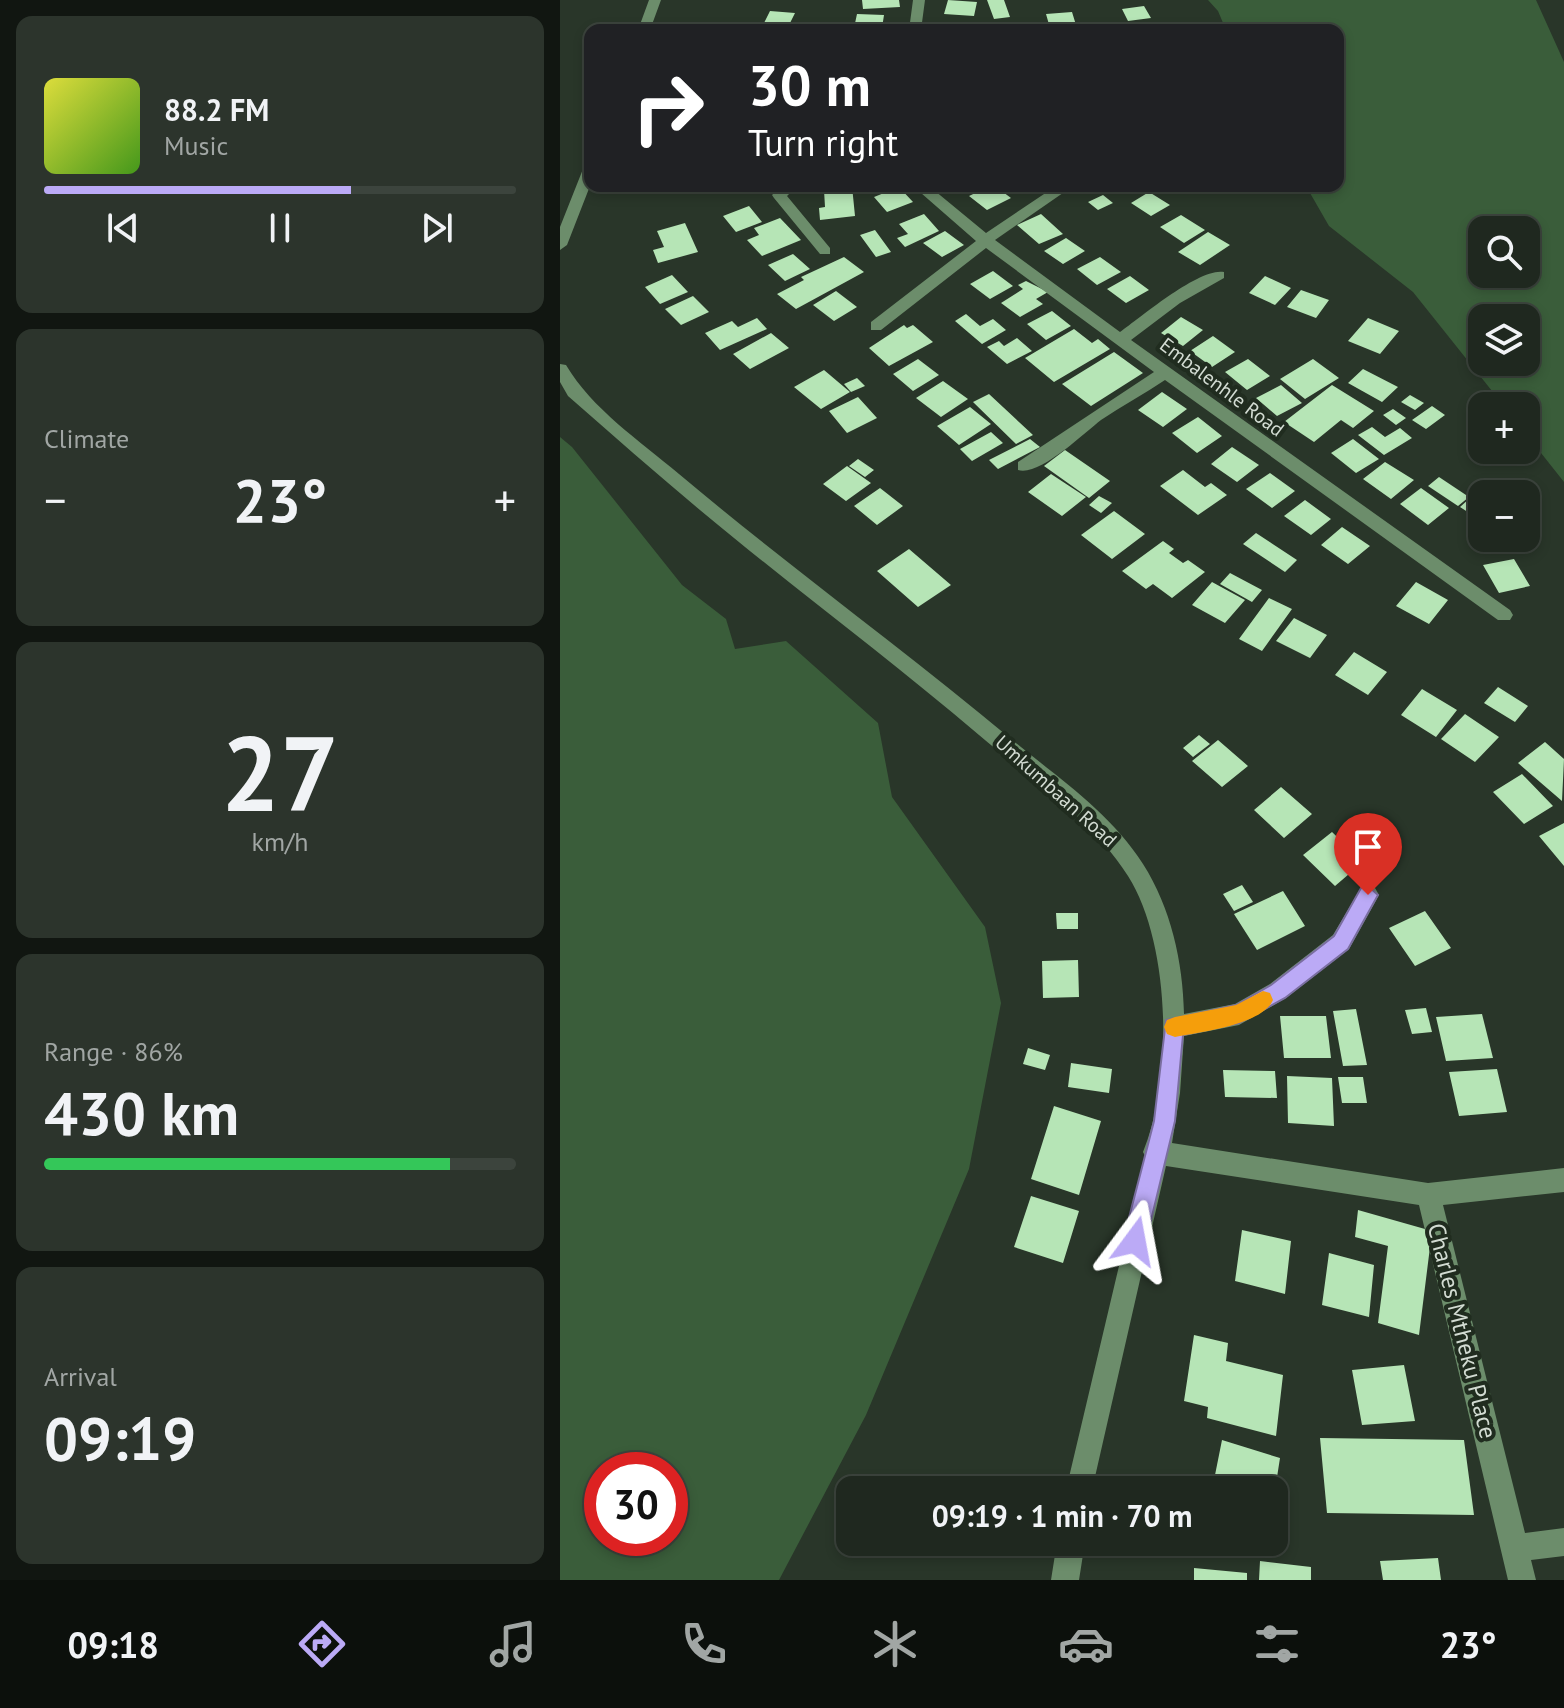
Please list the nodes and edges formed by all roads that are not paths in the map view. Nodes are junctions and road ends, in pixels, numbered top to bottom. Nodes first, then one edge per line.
1 (655, 0) edge
2 (919, 0) edge
3 (646, 24) edge
4 (916, 24) edge
5 (584, 184) edge
6 (783, 192) edge
7 (928, 192) edge
8 (1057, 192) edge
9 (987, 239) junction
10 (560, 245) edge
11 (825, 251) dead end
12 (1219, 275) dead end
13 (876, 326) dead end
14 (1121, 339) junction
15 (560, 369) edge
16 (1166, 372) junction
17 (1024, 466) dead end
18 (1504, 615) dead end
19 (1368, 895) dead end
20 (1173, 1027) junction
21 (1155, 1152) junction
22 (1564, 1180) edge
23 (1428, 1195) junction
24 (1082, 1476) edge
25 (1564, 1542) edge
26 (1515, 1548) junction
27 (1069, 1556) edge
28 (1065, 1580) edge
29 (1522, 1580) edge

1 - 3 street
2 - 4 street
5 - 10 street
6 - 11 street
7 - 9 street, Embalenhle Road
8 - 9 street
9 - 13 street
9 - 14 street, Embalenhle Road
12 - 14 street
14 - 16 street, Embalenhle Road
15 - 20 street, Umkumbaan Road
16 - 17 street
16 - 18 street, Embalenhle Road
19 - 20 street
20 - 21 street, Umkumbaan Road
21 - 23 street, Charles Mtheku Place
21 - 24 street, Umkumbaan Road
22 - 23 street
23 - 26 street, Charles Mtheku Place
25 - 26 street
26 - 29 street, Charles Mtheku Place
27 - 28 street

